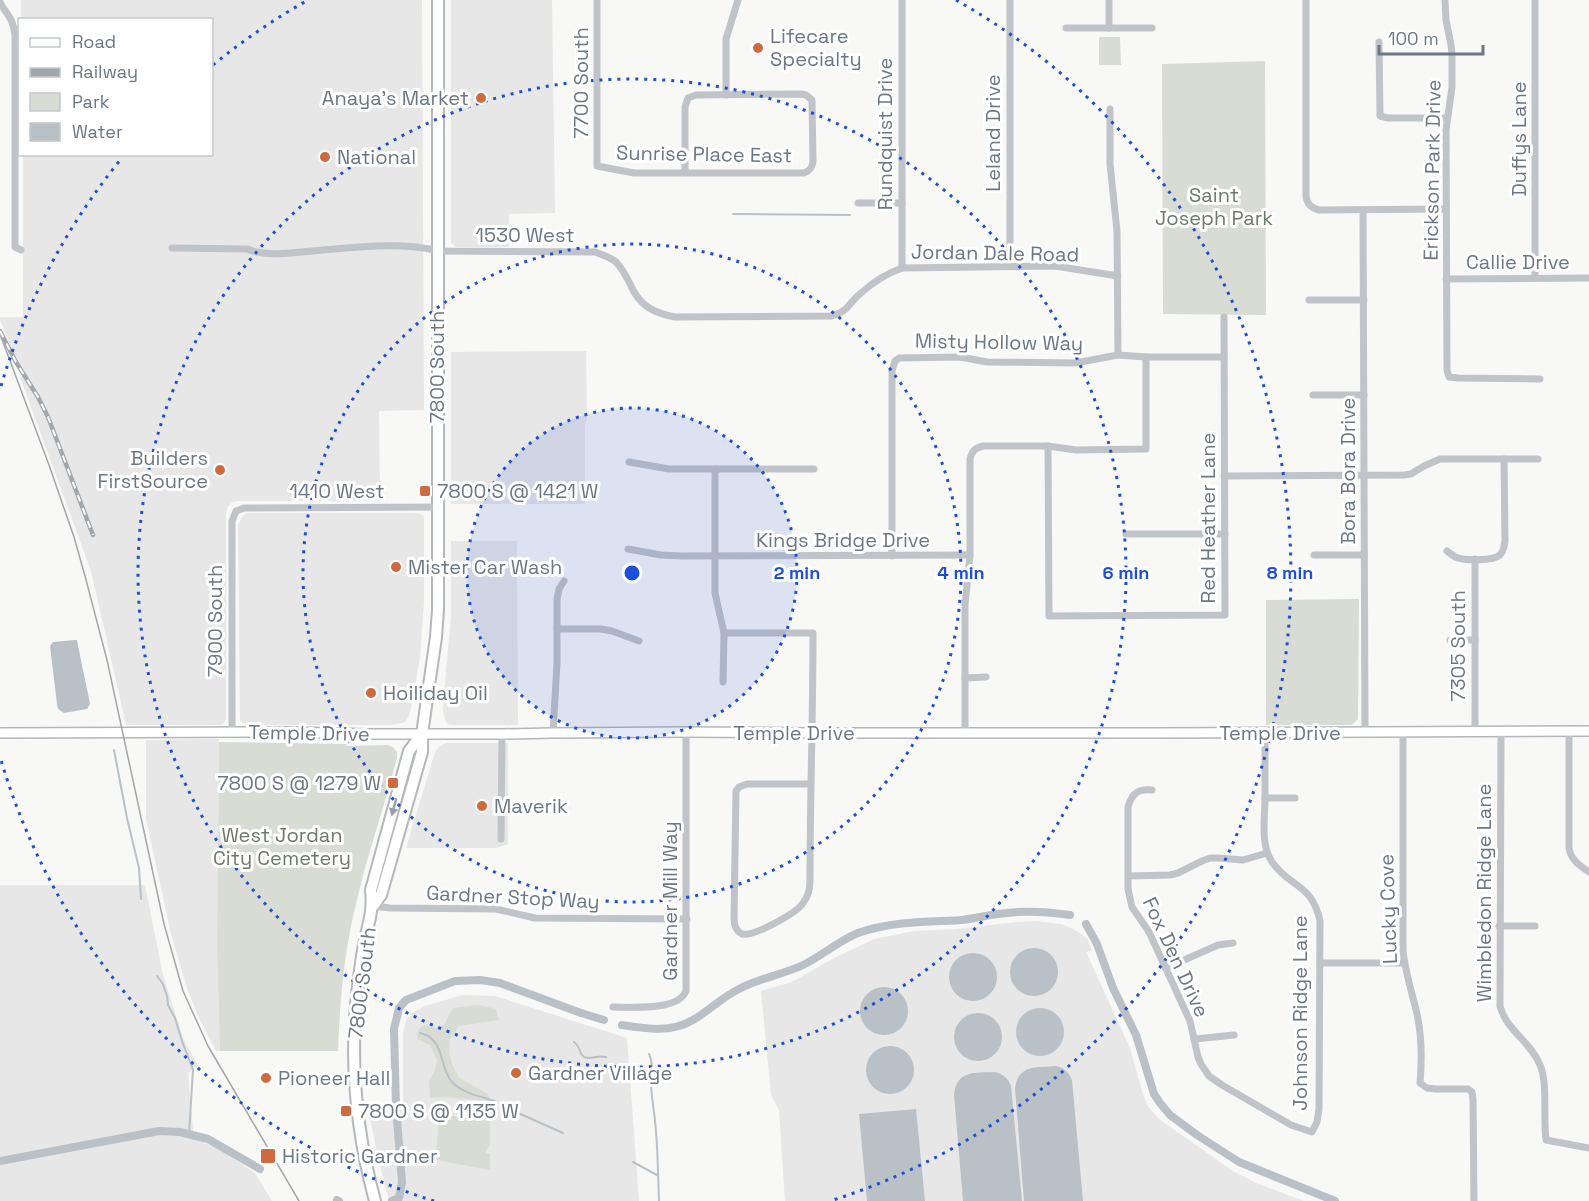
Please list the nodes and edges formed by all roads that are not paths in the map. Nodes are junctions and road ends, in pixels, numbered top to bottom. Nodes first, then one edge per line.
1 (438, 0) edge
2 (597, 0) edge
3 (738, 0) edge
4 (902, 0) edge
5 (1010, 0) edge
6 (1109, 0) edge
7 (1306, 0) edge
8 (1445, 0) edge
9 (1535, 0) edge
10 (0, 2) edge
11 (1066, 28) dead end
12 (1110, 28) junction
13 (1152, 28) dead end
14 (1379, 42) dead end
15 (726, 95) junction
16 (1110, 109) dead end
17 (1447, 117) junction
18 (597, 166) joint
19 (685, 173) junction
20 (858, 202) dead end
21 (902, 202) junction
22 (1446, 208) junction
23 (1364, 210) junction
24 (172, 248) dead end
25 (21, 250) dead end
26 (438, 251) junction
27 (1010, 266) junction
28 (902, 268) junction
29 (1118, 276) junction
30 (1535, 278) junction
31 (1589, 278) edge
32 (1446, 279) junction
33 (1309, 300) dead end
34 (1364, 300) junction
35 (849, 308) joint
36 (1224, 317) dead end
37 (1118, 355) junction
38 (1146, 357) junction
39 (1224, 357) junction
40 (1540, 379) dead end
41 (1313, 395) dead end
42 (1364, 395) junction
43 (1048, 447) junction
44 (1504, 459) junction
45 (1538, 459) dead end
46 (629, 462) dead end
47 (715, 469) junction
48 (814, 469) dead end
49 (1364, 475) junction
50 (1224, 476) junction
51 (439, 507) junction
52 (236, 511) joint
53 (1126, 534) dead end
54 (1225, 534) junction
55 (628, 549) dead end
56 (1447, 551) dead end
57 (970, 555) junction
58 (1314, 555) dead end
59 (1364, 555) junction
60 (716, 556) junction
61 (892, 556) junction
62 (1475, 559) junction
63 (564, 581) dead end
64 (557, 628) junction
65 (723, 633) junction
66 (1450, 640) dead end
67 (1475, 640) junction
68 (639, 641) dead end
69 (986, 677) dead end
70 (965, 678) junction
71 (723, 682) dead end
72 (1589, 731) edge
73 (686, 732) junction
74 (1365, 732) junction
75 (1402, 732) junction
76 (1501, 732) junction
77 (1569, 732) junction
78 (0, 733) edge
79 (232, 733) junction
80 (553, 733) junction
81 (965, 733) junction
82 (1265, 733) junction
83 (1475, 733) junction
84 (422, 734) junction
85 (502, 734) junction
86 (812, 734) junction
87 (810, 784) junction
88 (1152, 790) dead end
89 (1265, 798) junction
90 (1295, 798) dead end
91 (501, 839) dead end
92 (1268, 854) junction
93 (1589, 872) edge
94 (1129, 876) junction
95 (373, 906) junction
96 (687, 919) junction
97 (1500, 926) junction
98 (1535, 926) dead end
99 (1233, 942) dead end
100 (1320, 963) junction
101 (1404, 963) junction
102 (1166, 968) junction
103 (613, 1007) dead end
104 (1234, 1035) dead end
105 (1195, 1039) junction
106 (1312, 1131) joint
107 (1589, 1148) edge
108 (375, 1201) edge
109 (1474, 1201) edge

1 - 26 main road, 7800 South
2 - 18 street, 7700 South
3 - 15 street
4 - 21 street, Rundquist Drive
5 - 27 street, Leland Drive
6 - 12 street
7 - 23 street
8 - 17 street, Erickson Park Drive
9 - 30 street, Duffys Lane
10 - 25 street
11 - 12 street
12 - 13 street
14 - 17 street
15 - 19 street
15 - 19 street, Sunrise Place East
16 - 29 street
17 - 22 street, Erickson Park Drive
18 - 19 street, Sunrise Place East
20 - 21 street
21 - 28 street, Rundquist Drive
22 - 23 street
22 - 32 street, Erickson Park Drive
23 - 34 street, Bora Bora Drive
24 - 26 street, 1530 West
26 - 35 street, 1530 West
26 - 51 main road, 7800 South
27 - 28 street, Jordan Dale Road
27 - 29 street, Jordan Dale Road
28 - 35 street, Jordan Dale Road
29 - 37 street
30 - 31 street, Callie Drive
30 - 32 street, Callie Drive
32 - 40 street, Erickson Park Drive
33 - 34 street
34 - 42 street, Bora Bora Drive
36 - 39 street, Red Heather Lane
37 - 38 street
37 - 61 street, Misty Hollow Way
38 - 39 street
38 - 43 street
39 - 50 street, Red Heather Lane
41 - 42 street
42 - 49 street, Bora Bora Drive
43 - 54 street, Red Heather Lane
43 - 57 street
44 - 45 street
44 - 49 street
44 - 62 street
46 - 47 street
47 - 48 street
47 - 60 street
49 - 50 street
49 - 59 street, Bora Bora Drive
50 - 54 street, Red Heather Lane
51 - 52 street, 1410 West
51 - 84 main road, 7800 South
52 - 79 street, 7900 South
53 - 54 street
55 - 60 street, Kings Bridge Drive
56 - 62 street
57 - 61 street, Kings Bridge Drive
57 - 70 street
58 - 59 street
59 - 74 street, Bora Bora Drive
60 - 61 street, Kings Bridge Drive
60 - 65 street
62 - 67 street, 7305 South
63 - 64 street
64 - 68 street
64 - 80 street
65 - 71 street
65 - 86 street
66 - 67 street
67 - 83 street, 7305 South
69 - 70 street
70 - 81 street
72 - 77 street, Temple Drive
73 - 80 street, Temple Drive
73 - 86 street, Temple Drive
73 - 96 street, Gardner Mill Way
74 - 75 street, Temple Drive
74 - 82 street, Temple Drive
75 - 83 street, Temple Drive
75 - 101 street, Lucky Cove
76 - 77 street, Temple Drive
76 - 83 street, Temple Drive
76 - 97 street, Wimbledon Ridge Lane
77 - 93 street
78 - 79 street, Temple Drive
79 - 84 street, Temple Drive
80 - 85 street, Temple Drive
81 - 82 street, Temple Drive
81 - 86 street, Temple Drive
82 - 89 street
84 - 85 street, Temple Drive
84 - 95 main road, 7800 South
85 - 91 street
86 - 87 street
87 - 87 street
88 - 94 street, Fox Den Drive
89 - 90 street
89 - 92 street
92 - 94 street
92 - 100 street, Johnson Ridge Lane
94 - 102 street, Fox Den Drive
95 - 96 street, Gardner Stop Way
95 - 108 main road, 7800 South
96 - 103 street, Gardner Mill Way
97 - 98 street
97 - 107 street, Wimbledon Ridge Lane
99 - 102 street
100 - 101 street
100 - 106 street, Johnson Ridge Lane
101 - 109 street, Lucky Cove
102 - 105 street, Fox Den Drive
104 - 105 street
105 - 106 street, Fox Den Drive

